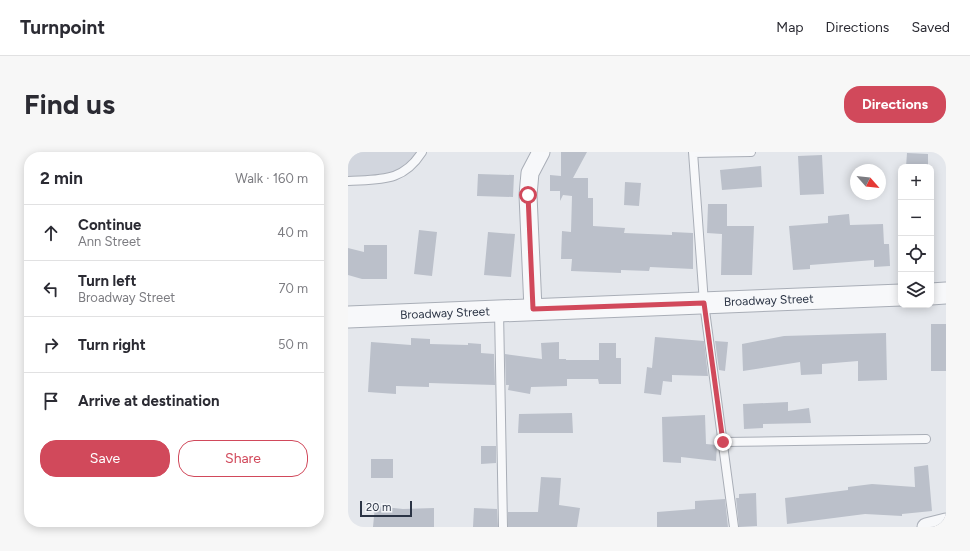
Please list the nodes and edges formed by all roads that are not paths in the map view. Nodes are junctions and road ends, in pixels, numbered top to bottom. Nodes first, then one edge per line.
1 (422, 152) edge
2 (541, 152) edge
3 (751, 152) edge
4 (693, 153) edge
5 (348, 181) edge
6 (946, 293) edge
7 (934, 294) edge
8 (898, 295) edge
9 (704, 303) junction
10 (533, 309) junction
11 (499, 310) junction
12 (348, 317) edge
13 (926, 439) dead end
14 (723, 442) junction
15 (946, 522) edge
16 (503, 527) edge
17 (734, 527) edge
18 (926, 527) edge

1 - 5 lane
2 - 10 street
3 - 4 lane
4 - 9 lane
6 - 7 street
8 - 9 street, Broadway Street
9 - 10 street, Broadway Street
9 - 14 lane
10 - 11 street, Broadway Street
11 - 12 street, Broadway Street
11 - 16 lane
13 - 14 lane
14 - 17 lane
15 - 18 street

